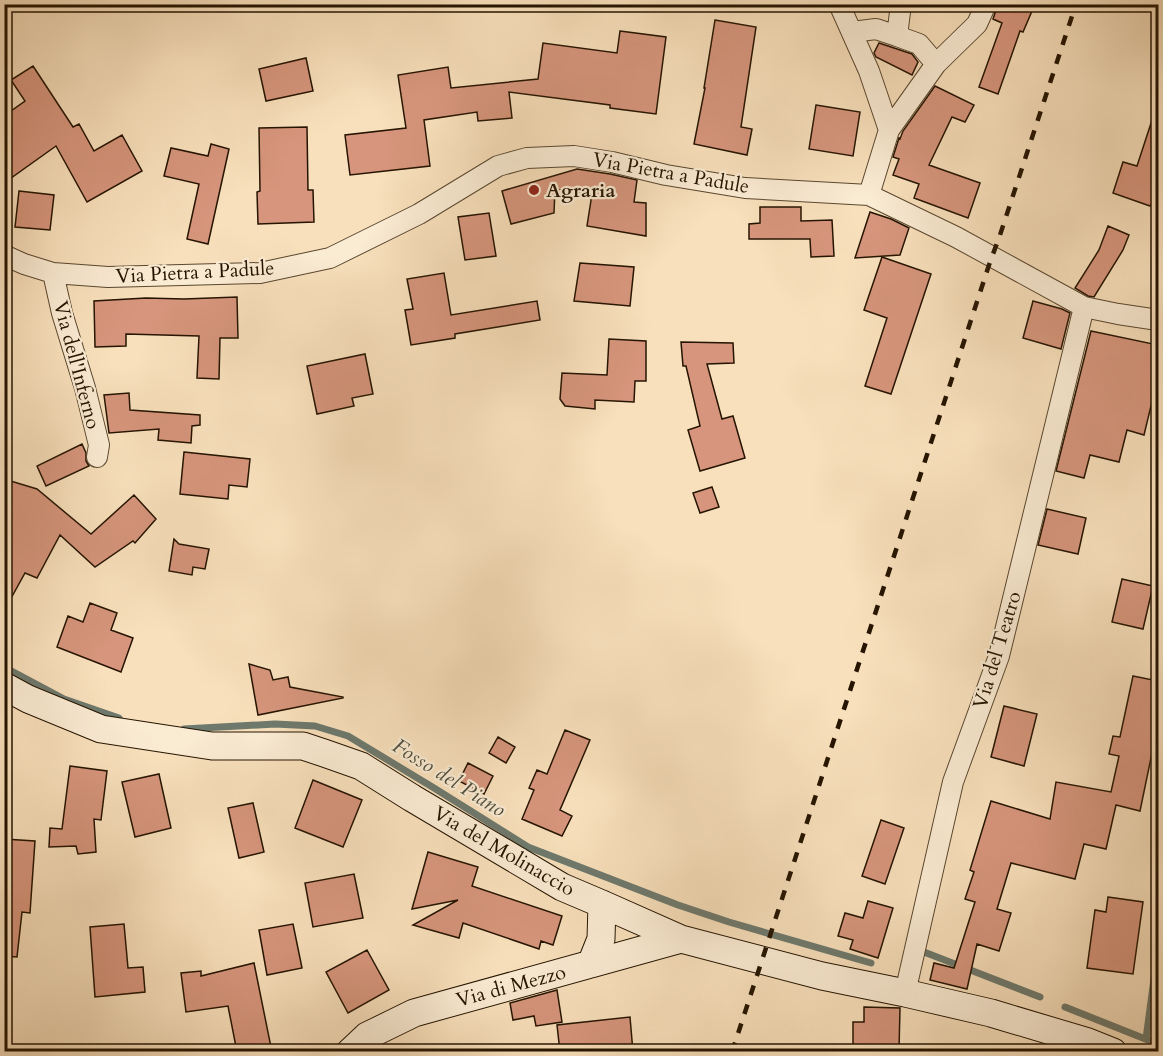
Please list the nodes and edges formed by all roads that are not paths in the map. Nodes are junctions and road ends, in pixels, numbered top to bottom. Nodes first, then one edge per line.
1 (839, 4) edge
2 (901, 4) edge
3 (986, 4) edge
4 (852, 32) junction
5 (897, 36) junction
6 (936, 64) junction
7 (889, 130) junction
8 (869, 195) junction
9 (4, 255) edge
10 (53, 273) junction
11 (1084, 307) junction
12 (1158, 320) edge
13 (97, 458) dead end
14 (4, 686) edge
15 (602, 904) junction
16 (681, 939) junction
17 (591, 964) junction
18 (905, 993) junction
19 (350, 1052) edge
20 (1113, 1052) edge

1 - 4 street
2 - 5 street
3 - 6 street
4 - 5 street
4 - 7 street
5 - 6 street
6 - 7 street
7 - 8 street
8 - 10 street, Via Pietra a Padule
8 - 11 street, Via Pietra a Padule
9 - 10 street, Via Pietra a Padule
10 - 13 street, Via dell'Inferno
11 - 12 street, Via Pietra a Padule
11 - 18 street, Via del Teatro
14 - 15 street, Via del Molinaccio
15 - 16 street, Via del Molinaccio
15 - 17 street
16 - 17 street, Via di Mezzo
16 - 18 street, Via del Molinaccio
17 - 19 street, Via di Mezzo
18 - 20 street, Via del Molinaccio

